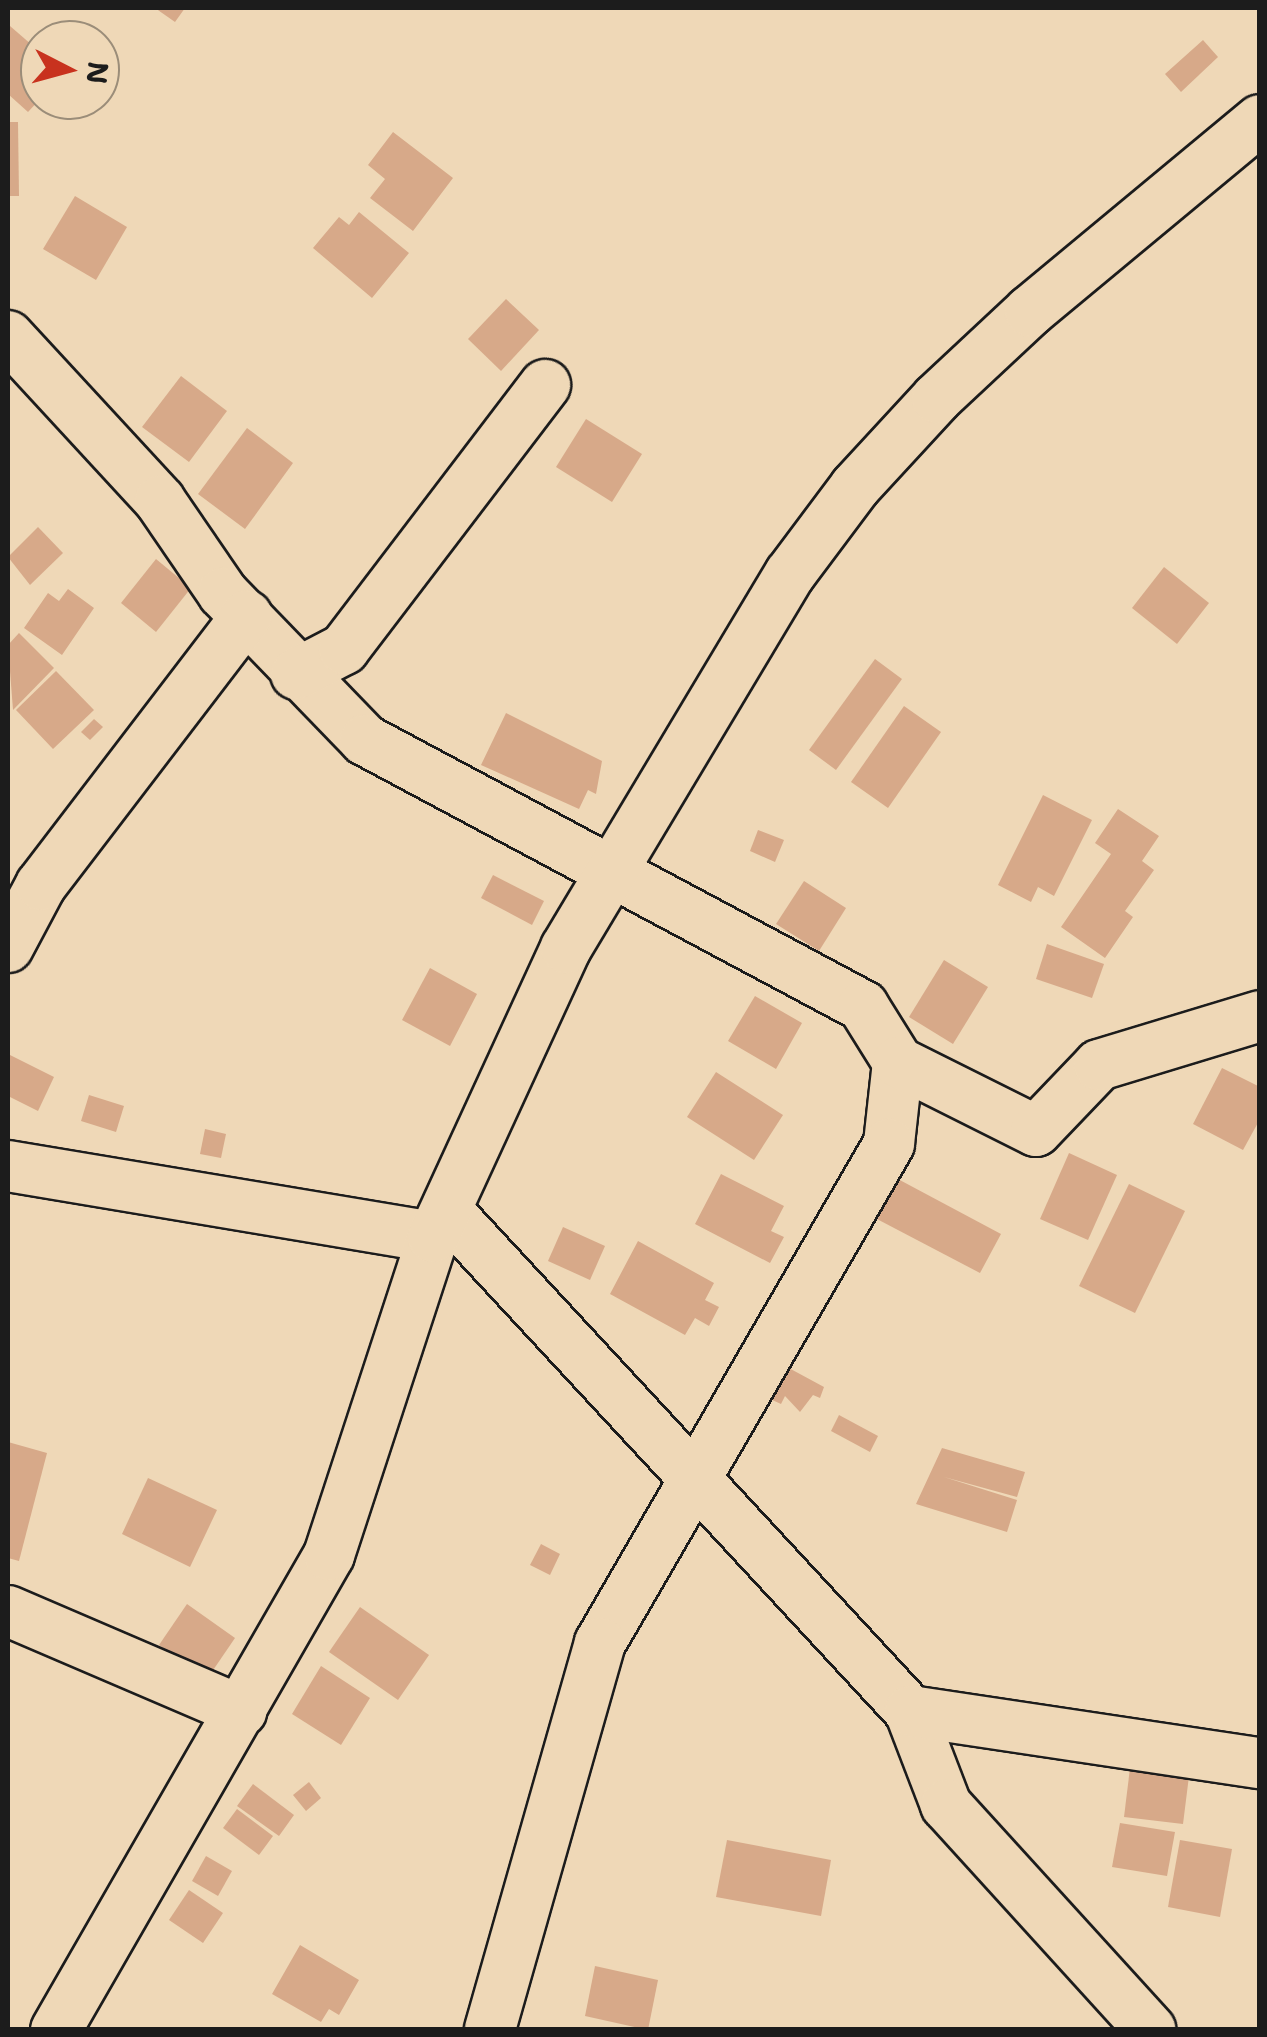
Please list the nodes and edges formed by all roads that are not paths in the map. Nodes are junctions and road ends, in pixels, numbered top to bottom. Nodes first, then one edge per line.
1 (1260, 120) edge
2 (8, 336) edge
3 (546, 385) dead end
4 (247, 616) junction
5 (296, 674) junction
6 (613, 868) junction
7 (8, 947) edge
8 (1260, 1016) edge
9 (898, 1062) junction
10 (8, 1168) edge
11 (440, 1224) junction
12 (699, 1482) junction
13 (8, 1611) edge
14 (241, 1711) junction
15 (910, 1711) junction
16 (1260, 1762) edge
17 (1135, 2022) edge
18 (56, 2030) edge
19 (490, 2030) edge

1 - 6 street
2 - 4 street
3 - 5 street
4 - 5 street
4 - 7 street
5 - 6 street
6 - 9 street
6 - 11 street
8 - 9 street
9 - 12 street
10 - 11 street
11 - 12 street
11 - 14 street
12 - 15 street
12 - 19 street
13 - 14 street
14 - 18 street
15 - 16 street
15 - 17 street

